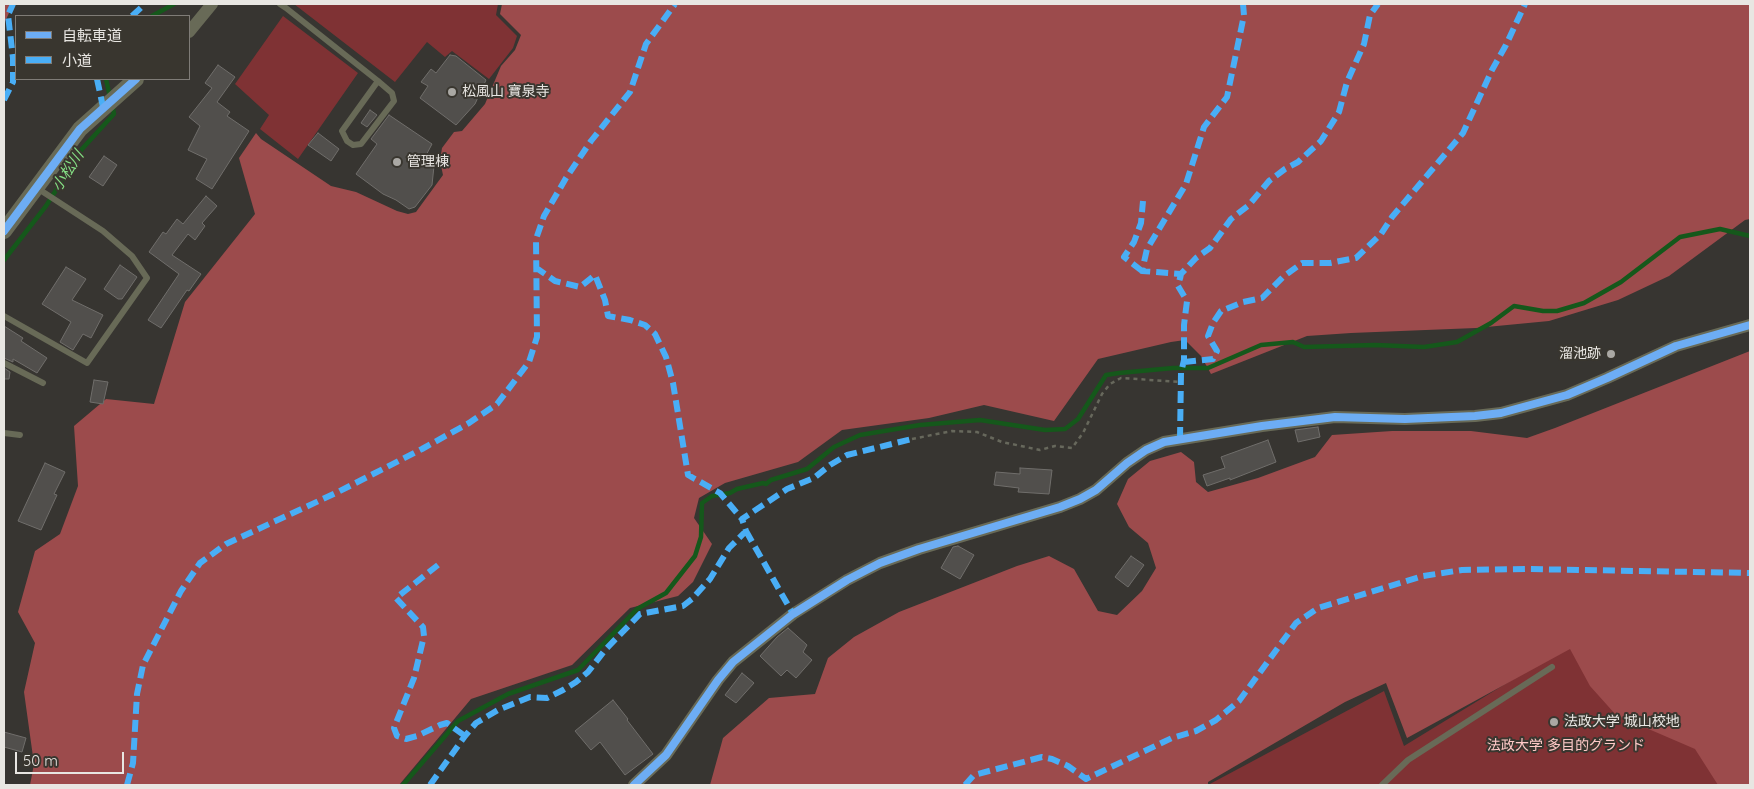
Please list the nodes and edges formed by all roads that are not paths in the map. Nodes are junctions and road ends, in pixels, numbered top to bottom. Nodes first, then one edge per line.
1 (212, 4) edge
2 (280, 4) edge
3 (190, 31) edge
4 (135, 80) edge
5 (378, 81) junction
6 (41, 190) junction
7 (5, 228) edge
8 (4, 316) edge
9 (1750, 325) edge
10 (4, 362) edge
11 (43, 384) dead end
12 (4, 434) edge
13 (20, 435) dead end
14 (1552, 667) dead end
15 (634, 785) edge
16 (1382, 785) edge

1 - 3 street
2 - 5 lane
4 - 6 street
5 - 5 lane
6 - 7 street
6 - 8 lane
9 - 15 street
10 - 11 lane
12 - 13 lane
14 - 16 lane

